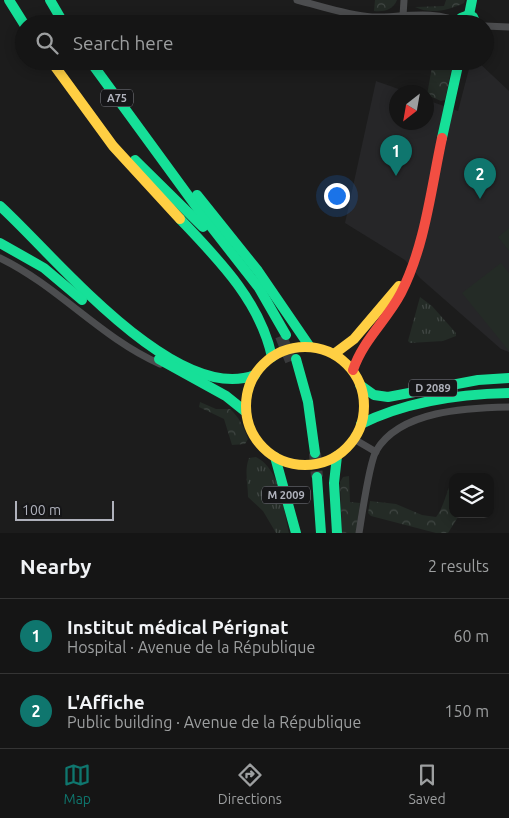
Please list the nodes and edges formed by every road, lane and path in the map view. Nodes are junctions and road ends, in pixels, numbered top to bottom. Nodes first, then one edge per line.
1 (9, 0) edge
2 (50, 0) edge
3 (297, 0) edge
4 (404, 0) edge
5 (472, 0) edge
6 (18, 15) edge
7 (59, 15) edge
8 (360, 15) edge
9 (403, 15) edge
10 (468, 15) edge
11 (494, 26) edge
12 (509, 27) edge
13 (57, 70) edge
14 (97, 70) edge
15 (457, 70) edge
16 (65, 82) junction
17 (144, 135) junction
18 (0, 206) edge
19 (0, 243) edge
20 (0, 258) edge
21 (406, 280) junction
22 (310, 347) junction
23 (334, 354) junction
24 (272, 357) junction
25 (294, 360) tunnel mouth
26 (353, 370) junction
27 (176, 371) junction
28 (255, 375) junction
29 (509, 378) edge
30 (360, 385) junction
31 (509, 393) edge
32 (509, 407) edge
33 (246, 412) junction
34 (361, 424) junction
35 (354, 439) junction
36 (376, 452) junction
37 (312, 453) tunnel mouth
38 (336, 456) junction
39 (275, 457) junction
40 (296, 533) edge
41 (316, 533) edge
42 (321, 533) edge
43 (337, 533) edge
44 (359, 533) edge

1 - 6 main road
2 - 7 main road
3 - 8 street
4 - 9 street
5 - 10 main road
11 - 12 street
13 - 16 main road
14 - 17 main road, A75
15 - 21 main road
16 - 17 main road
16 - 24 main road
17 - 22 main road
18 - 28 main road
19 - 27 main road
20 - 27 street
21 - 23 main road
21 - 26 main road
22 - 23 main road
22 - 24 main road
23 - 26 main road
24 - 28 main road
25 - 37 main road
26 - 30 main road
27 - 33 main road
28 - 33 main road
29 - 30 main road, D 2089
30 - 34 main road
31 - 34 main road, D 2089
32 - 36 street
33 - 39 main road
34 - 35 main road
35 - 36 street
35 - 38 main road
36 - 44 street
38 - 39 main road
38 - 43 main road
39 - 40 main road, M 2009
41 - 42 main road

